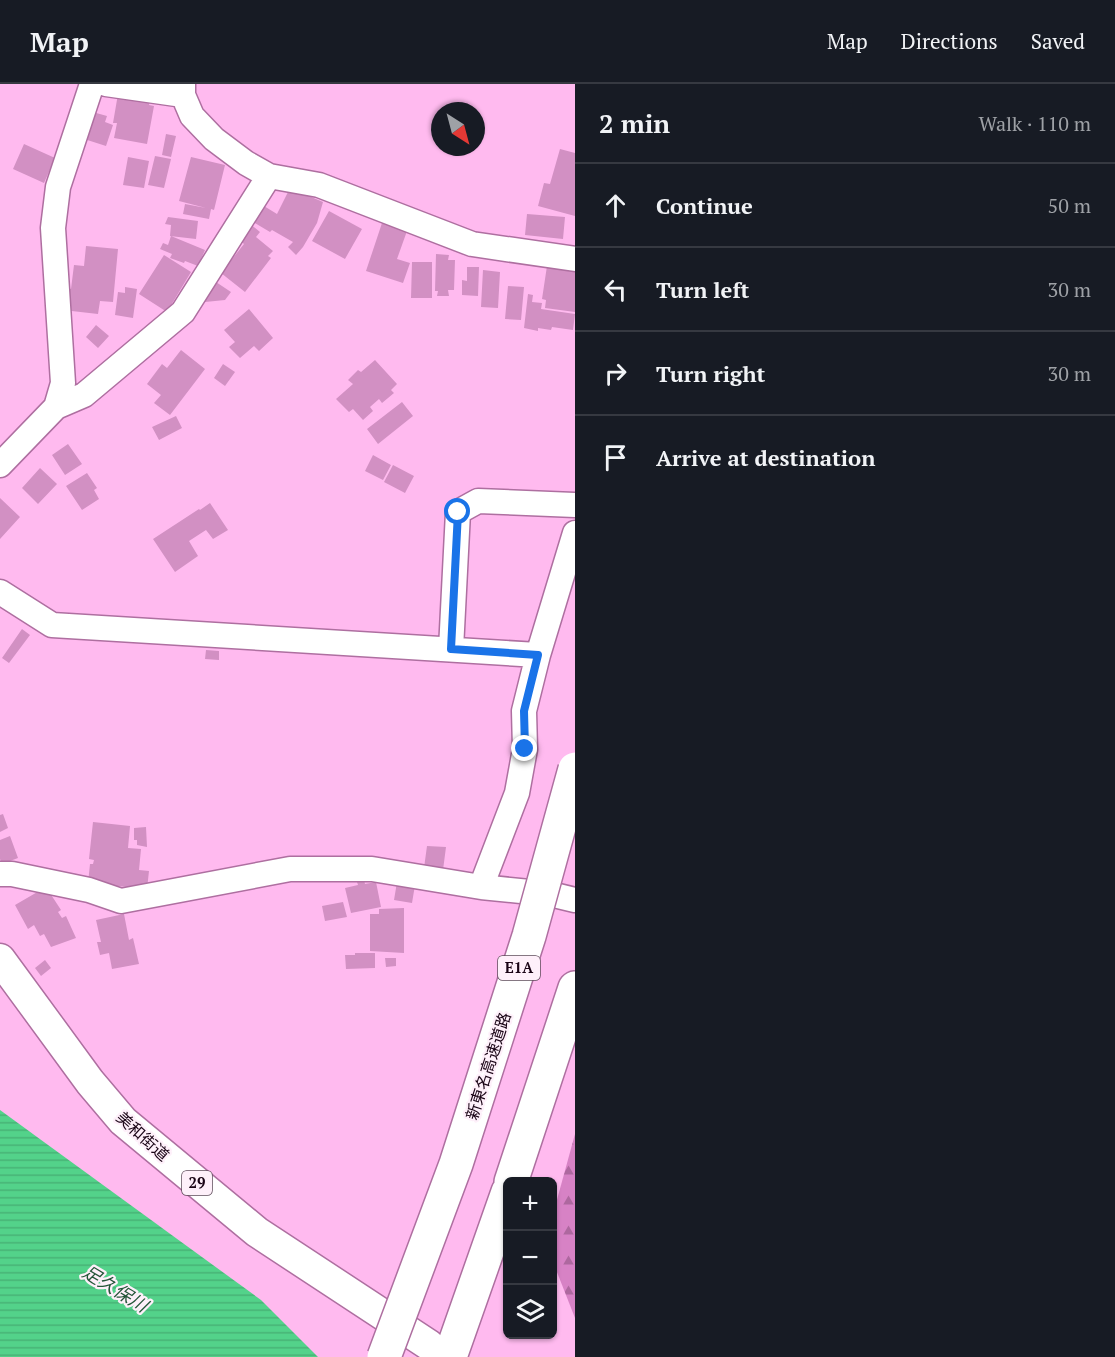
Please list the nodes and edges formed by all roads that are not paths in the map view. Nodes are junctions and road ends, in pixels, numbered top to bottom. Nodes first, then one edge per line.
1 (92, 84) edge
2 (106, 84) edge
3 (183, 90) edge
4 (268, 176) junction
5 (575, 259) edge
6 (56, 407) junction
7 (0, 465) edge
8 (575, 505) edge
9 (575, 533) edge
10 (0, 592) edge
11 (451, 649) junction
12 (538, 655) junction
13 (575, 769) edge
14 (0, 874) edge
15 (482, 887) junction
16 (575, 900) edge
17 (0, 959) edge
18 (575, 988) edge
19 (513, 1177) edge
20 (503, 1201) edge
21 (436, 1354) edge
22 (384, 1357) edge

1 - 6 street
2 - 3 street
3 - 4 street
4 - 5 street
4 - 6 street
6 - 7 street
8 - 11 street
9 - 12 street
10 - 11 street
11 - 12 street
12 - 15 street
13 - 22 highway, 新東名高速道路 / E1A, bridge
14 - 15 street
15 - 16 street
17 - 21 main road, 美和街道 / 29
18 - 19 highway
20 - 21 highway

